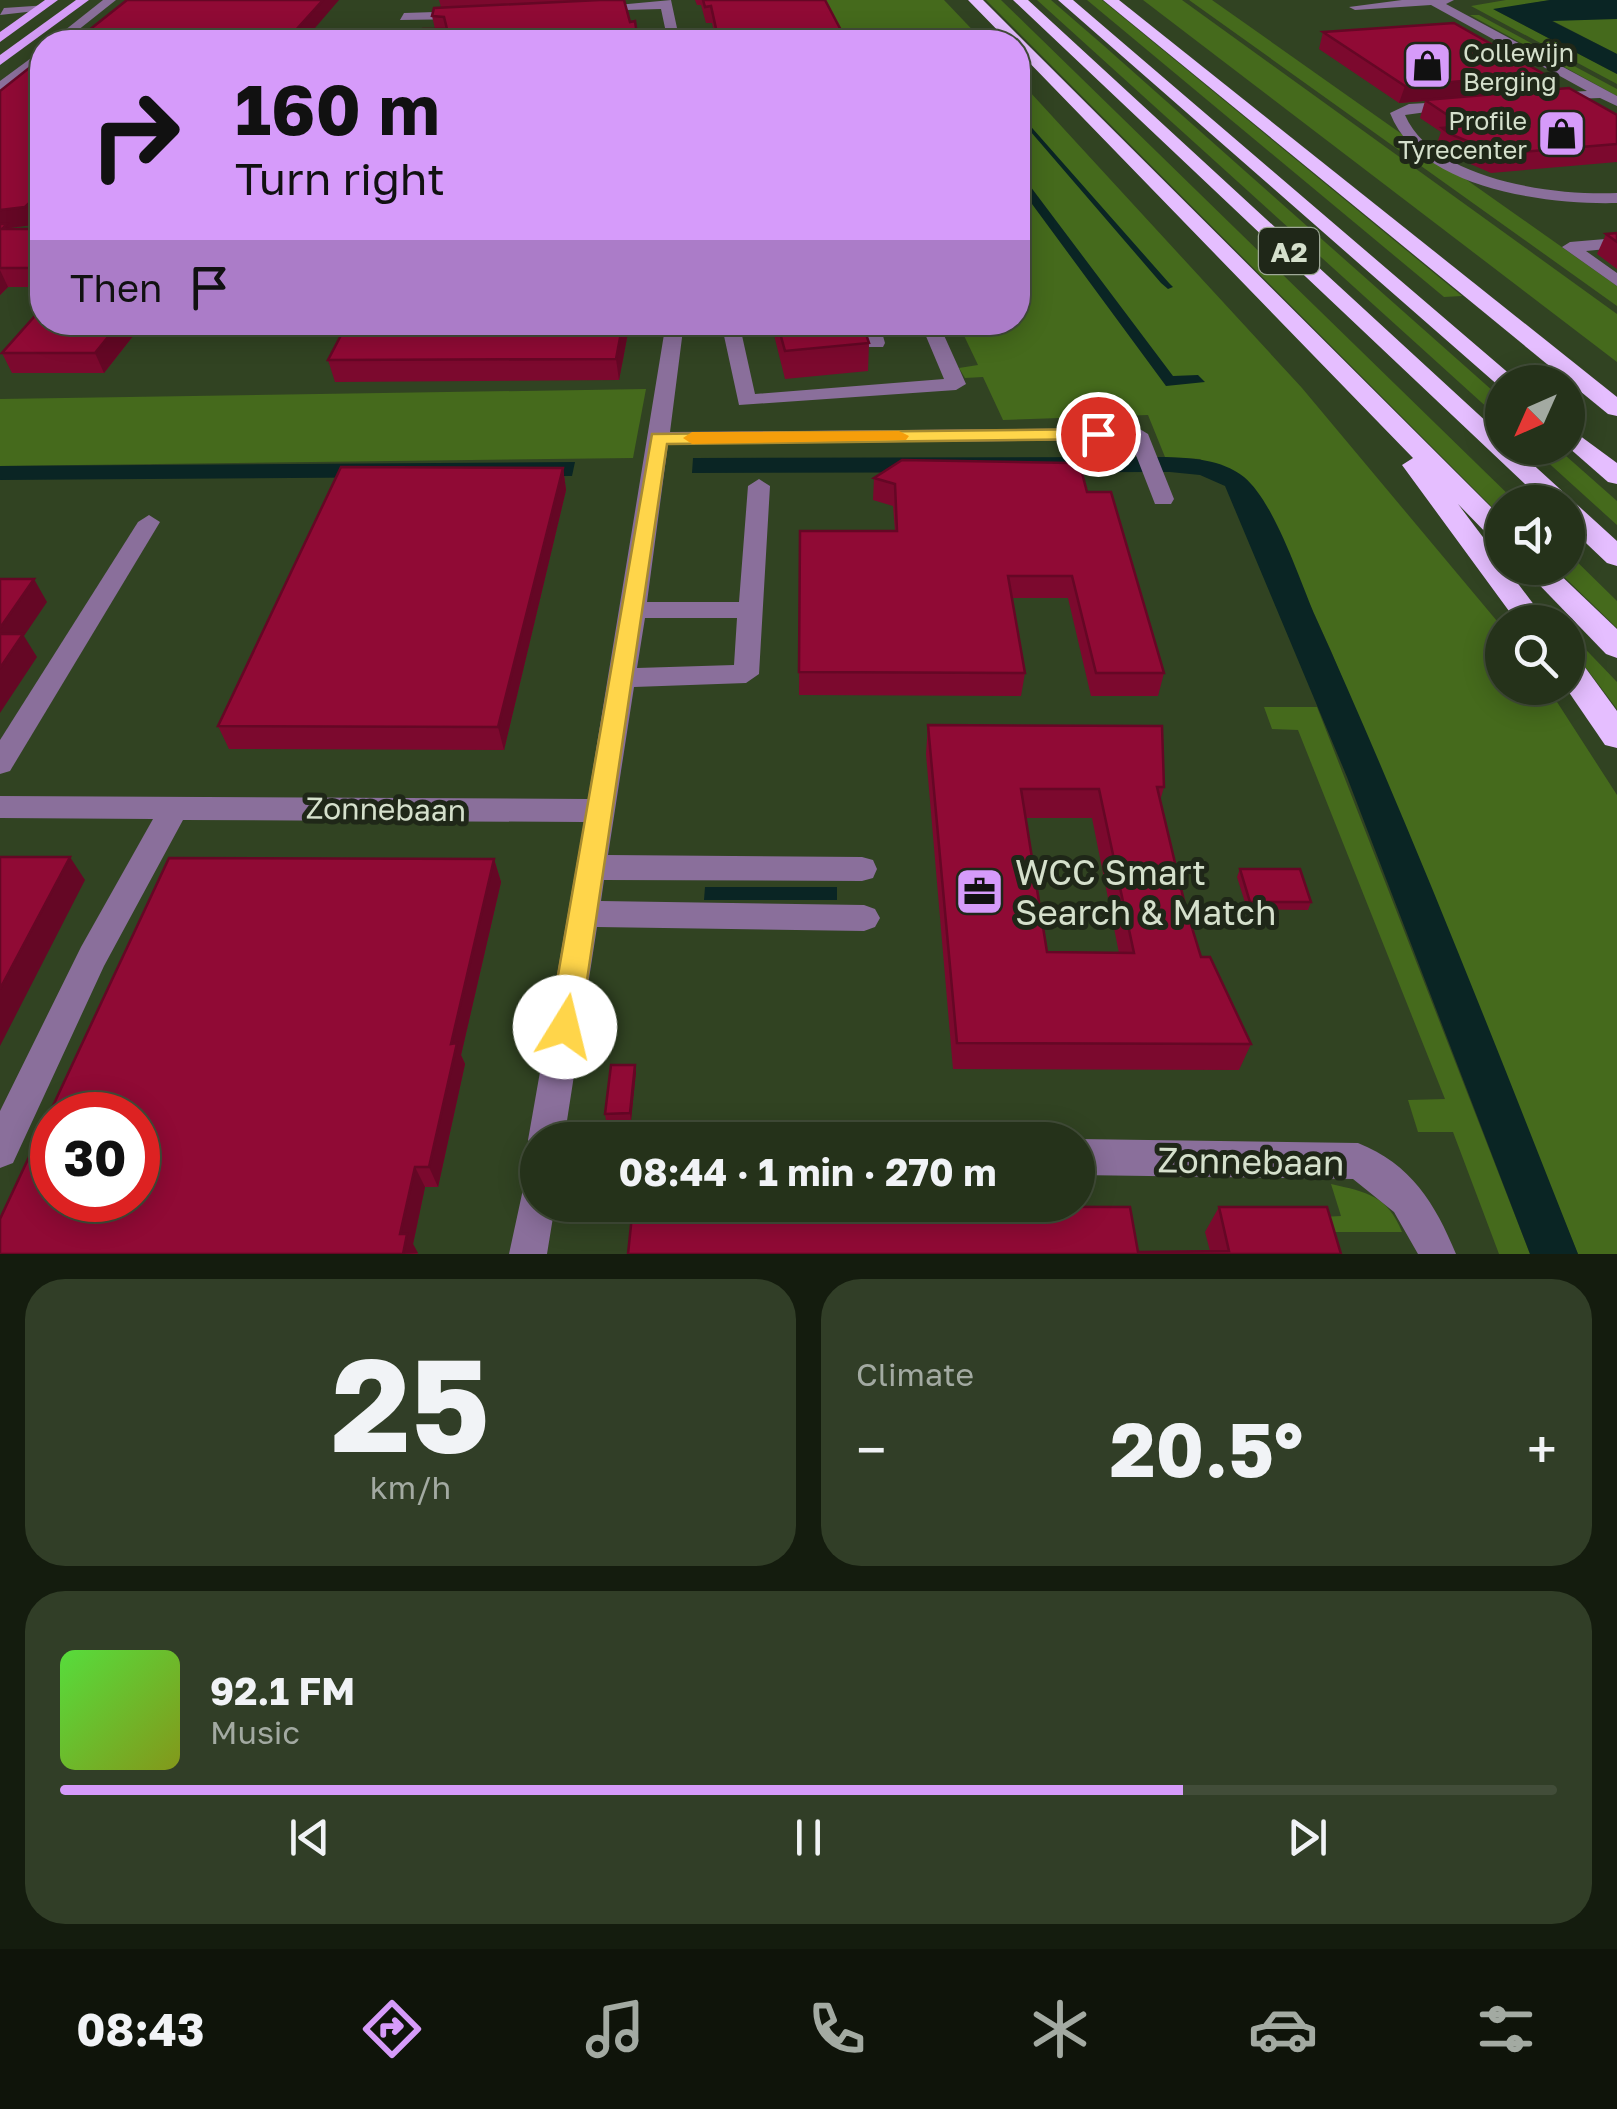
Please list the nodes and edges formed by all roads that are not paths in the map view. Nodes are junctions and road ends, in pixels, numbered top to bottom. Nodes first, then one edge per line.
1 (21, 0) edge
2 (84, 0) edge
3 (110, 0) edge
4 (415, 0) edge
5 (976, 0) edge
6 (1020, 0) edge
7 (1065, 0) edge
8 (1110, 0) edge
9 (1453, 0) edge
10 (1432, 1) edge
11 (666, 2) edge
12 (48, 3) edge
13 (645, 3) edge
14 (1355, 6) dead end
15 (573, 10) edge
16 (2, 13) edge
17 (475, 14) edge
18 (404, 17) junction
19 (1483, 28) junction
20 (43, 30) edge
21 (71, 30) edge
22 (395, 30) edge
23 (672, 30) edge
24 (1005, 30) edge
25 (1455, 30) edge
26 (0, 38) edge
27 (30, 39) edge
28 (1030, 56) edge
29 (0, 61) edge
30 (30, 64) edge
31 (0, 88) edge
32 (1602, 94) junction
33 (1532, 98) edge
34 (1475, 102) edge
35 (1617, 102) edge
36 (1617, 198) edge
37 (1617, 243) edge
38 (1617, 281) edge
39 (673, 335) edge
40 (733, 335) edge
41 (874, 335) edge
42 (935, 335) edge
43 (876, 343) dead end
44 (1488, 365) edge
45 (1366, 396) junction
46 (1617, 407) edge
47 (659, 434) junction
48 (1585, 449) edge
49 (1617, 476) edge
50 (1541, 485) edge
51 (759, 486) dead end
52 (1159, 488) dead end
53 (1485, 516) edge
54 (149, 522) dead end
55 (1585, 526) edge
56 (1617, 557) edge
57 (1554, 585) edge
58 (1518, 605) edge
59 (634, 610) junction
60 (750, 610) junction
61 (1617, 647) edge
62 (622, 678) junction
63 (1585, 692) edge
64 (1617, 736) edge
65 (0, 763) edge
66 (175, 806) junction
67 (0, 807) edge
68 (598, 811) junction
69 (590, 867) junction
70 (862, 869) dead end
71 (583, 914) junction
72 (864, 918) dead end
73 (549, 1122) edge
74 (0, 1150) edge
75 (1095, 1158) edge
76 (533, 1222) edge
77 (528, 1254) edge
78 (1437, 1254) edge

1 - 16 street
2 - 20 main road
3 - 21 street
4 - 18 street
5 - 24 highway, A2
6 - 50 highway, A2
7 - 44 highway, A2
8 - 46 highway
9 - 10 street
10 - 14 street
10 - 19 street
11 - 13 street
11 - 23 street
12 - 16 street
12 - 26 main road
13 - 15 street
17 - 18 street
18 - 22 street
19 - 25 street
19 - 32 street
27 - 29 main road
28 - 45 highway, A2
30 - 31 street
32 - 33 street
32 - 35 street
34 - 36 street
37 - 38 street
39 - 47 street
40 - 42 street
41 - 43 street
45 - 53 highway, A2
45 - 58 highway, A2
47 - 52 street
47 - 59 street
48 - 49 highway
51 - 60 street
54 - 65 street
55 - 56 highway
57 - 61 highway
59 - 60 street
59 - 62 street
60 - 62 street
62 - 68 street
63 - 64 highway
66 - 67 street, Zonnebaan
66 - 68 street, Zonnebaan
66 - 74 street
68 - 69 street
69 - 70 street
69 - 71 street
71 - 72 street
71 - 73 street
75 - 78 street, Zonnebaan
76 - 77 street

